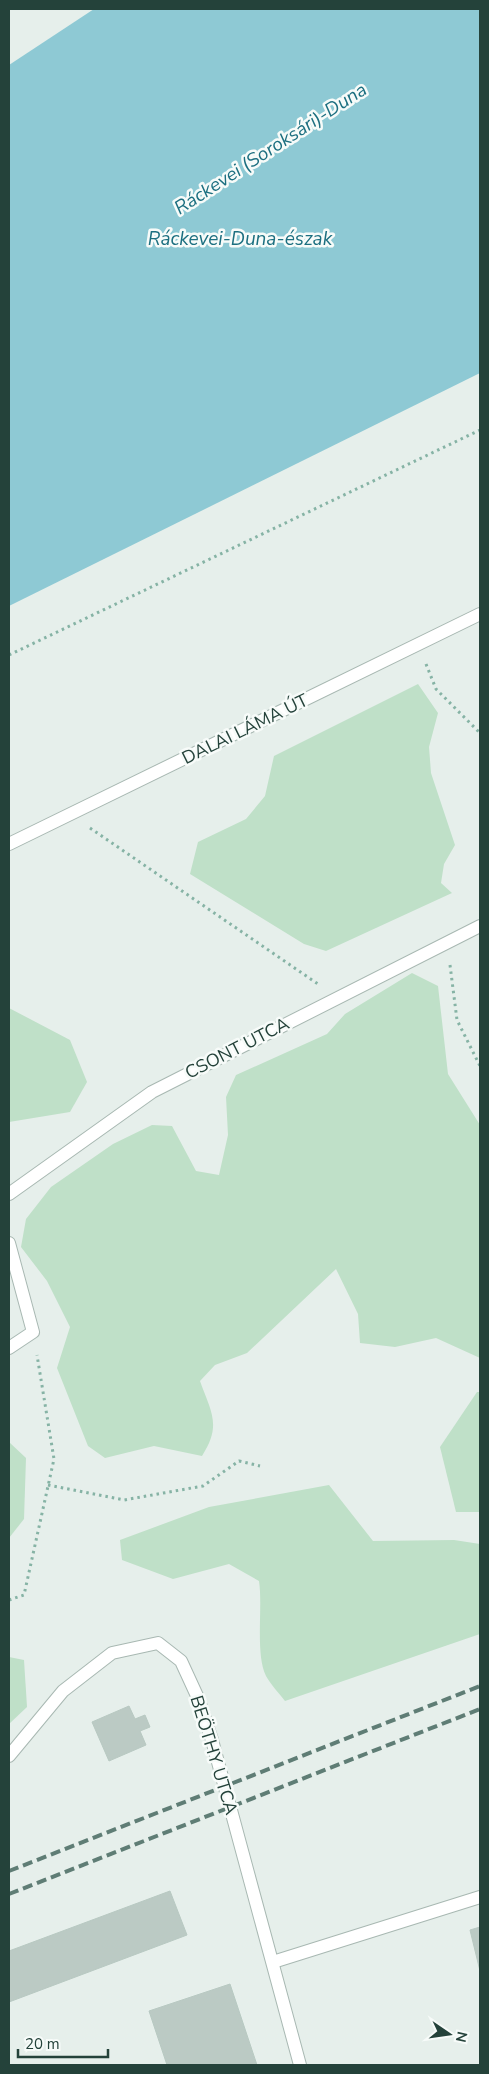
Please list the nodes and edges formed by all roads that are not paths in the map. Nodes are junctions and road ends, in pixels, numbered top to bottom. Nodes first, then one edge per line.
1 (480, 614) edge
2 (9, 844) edge
3 (480, 926) edge
4 (9, 1194) edge
5 (9, 1243) edge
6 (9, 1348) edge
7 (9, 1756) edge
8 (480, 1897) edge
9 (273, 1962) junction
10 (300, 2065) edge

1 - 2 lane, DALAI LÁMA ÚT
3 - 4 lane, CSONT UTCA
5 - 6 lane
7 - 9 lane, BEÖTHY UTCA
8 - 9 lane
9 - 10 lane, BEÖTHY UTCA

